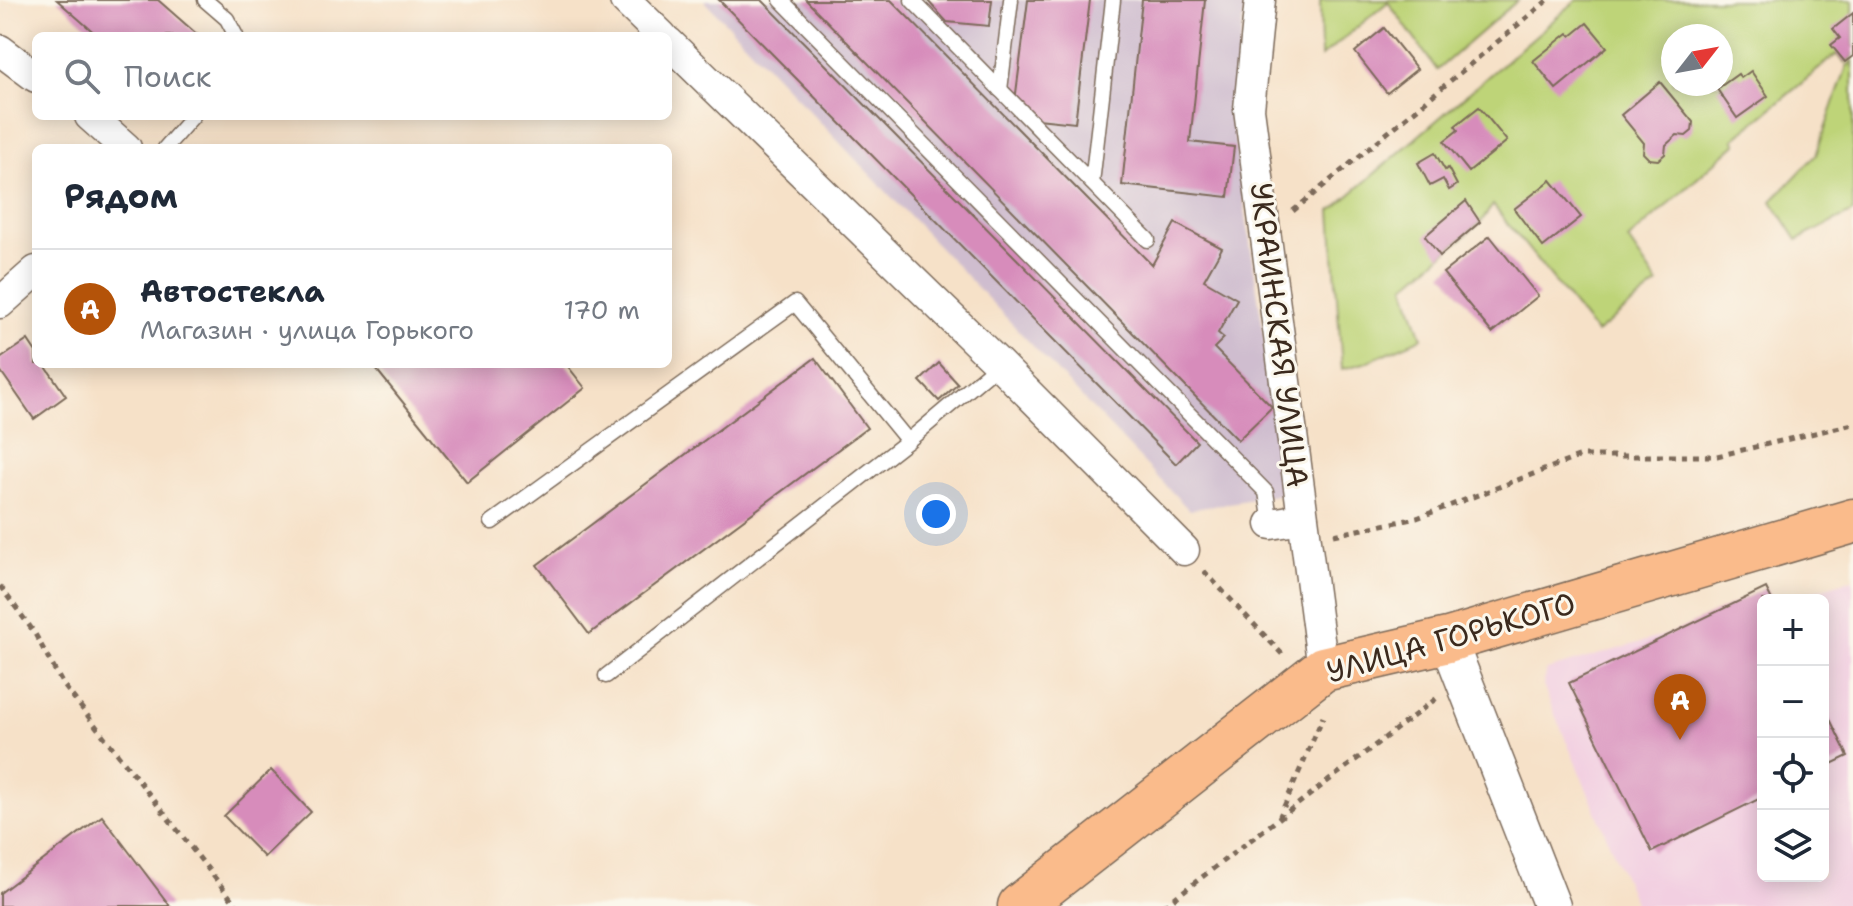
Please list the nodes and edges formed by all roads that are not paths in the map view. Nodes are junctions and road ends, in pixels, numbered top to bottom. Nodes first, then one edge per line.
1 (205, 0) edge
2 (625, 0) edge
3 (781, 0) edge
4 (912, 0) edge
5 (1011, 0) edge
6 (1113, 0) edge
7 (1260, 0) edge
8 (234, 32) edge
9 (658, 32) edge
10 (672, 46) edge
11 (0, 50) edge
12 (32, 74) edge
13 (1000, 90) junction
14 (94, 120) edge
15 (190, 120) edge
16 (122, 144) edge
17 (168, 144) edge
18 (1092, 183) junction
19 (1148, 240) dead end
20 (32, 275) edge
21 (0, 303) edge
22 (999, 364) junction
23 (908, 441) junction
24 (1853, 521) edge
25 (492, 522) dead end
26 (1271, 524) joint
27 (1304, 529) junction
28 (1184, 550) road end
29 (1455, 659) junction
30 (606, 676) dead end
31 (1319, 688) junction
32 (1020, 906) edge
33 (1552, 906) edge

1 - 8 lane
2 - 9 street
3 - 26 lane
4 - 13 lane
5 - 13 lane
6 - 18 lane
7 - 27 street, УКРАИНСКАЯ УЛИЦА
10 - 22 street
11 - 12 street
13 - 18 lane
14 - 16 street
15 - 17 lane
18 - 19 lane
20 - 21 street
22 - 23 lane
22 - 28 street
23 - 25 lane
23 - 30 lane
24 - 29 main road, УЛИЦА ГОРЬКОГО
26 - 27 street
27 - 31 street, УКРАИНСКАЯ УЛИЦА
29 - 31 main road, УЛИЦА ГОРЬКОГО
29 - 33 street
31 - 32 main road, УЛИЦА ГОРЬКОГО

